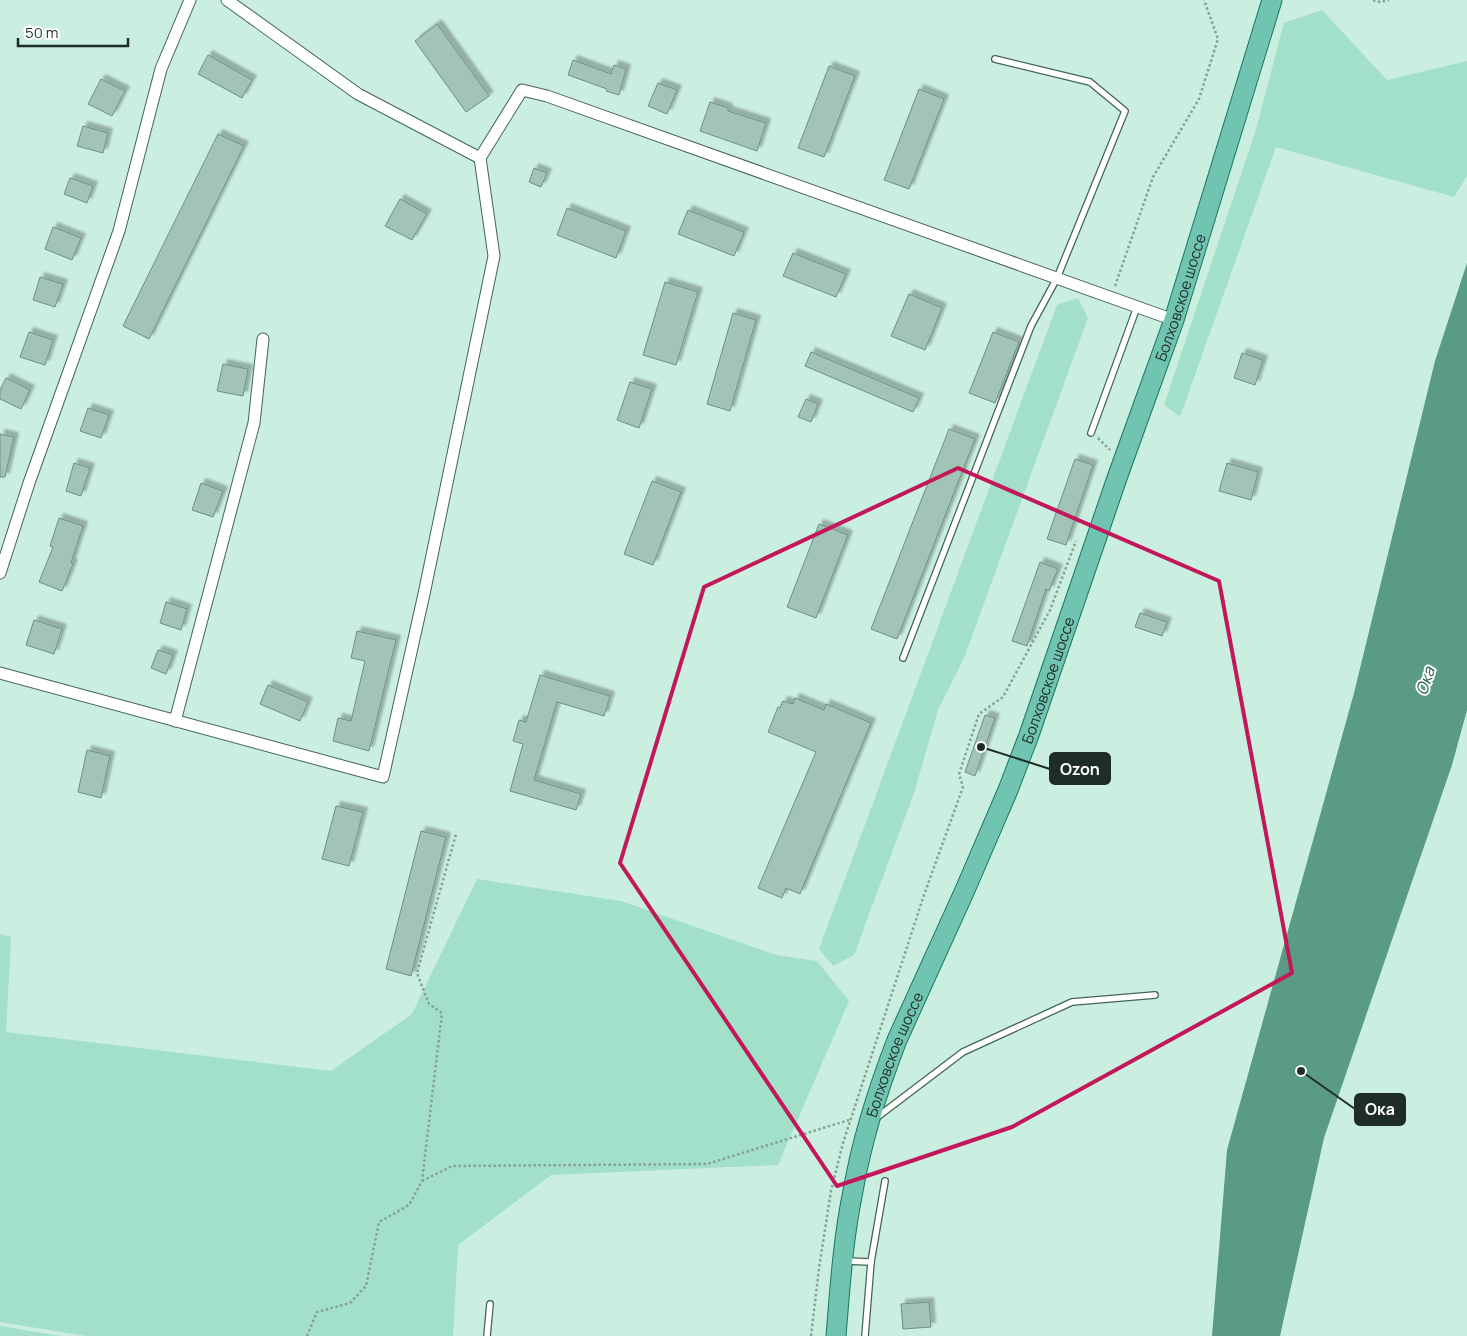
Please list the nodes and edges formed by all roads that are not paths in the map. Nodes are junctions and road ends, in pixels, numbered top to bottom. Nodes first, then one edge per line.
1 (190, 0) edge
2 (227, 0) edge
3 (1272, 0) edge
4 (995, 59) dead end
5 (480, 158) junction
6 (1057, 278) junction
7 (1137, 307) junction
8 (1174, 320) junction
9 (263, 339) dead end
10 (1091, 432) road end
11 (0, 573) edge
12 (903, 658) dead end
13 (0, 673) edge
14 (175, 721) junction
15 (1155, 995) dead end
16 (869, 1123) junction
17 (885, 1181) dead end
18 (843, 1261) junction
19 (872, 1262) junction
20 (490, 1304) dead end
21 (487, 1336) edge
22 (836, 1336) edge
23 (865, 1336) edge

1 - 11 street
2 - 5 street
3 - 8 main road, Болховское шоссе
4 - 6 lane
5 - 6 street
5 - 14 street
6 - 7 street
6 - 12 lane
7 - 8 street
7 - 10 lane
8 - 16 main road, Болховское шоссе
9 - 14 street
13 - 14 street
15 - 16 lane
16 - 18 main road, Болховское шоссе
17 - 19 lane
18 - 19 lane
18 - 22 main road, Болховское шоссе
19 - 23 lane
20 - 21 lane

